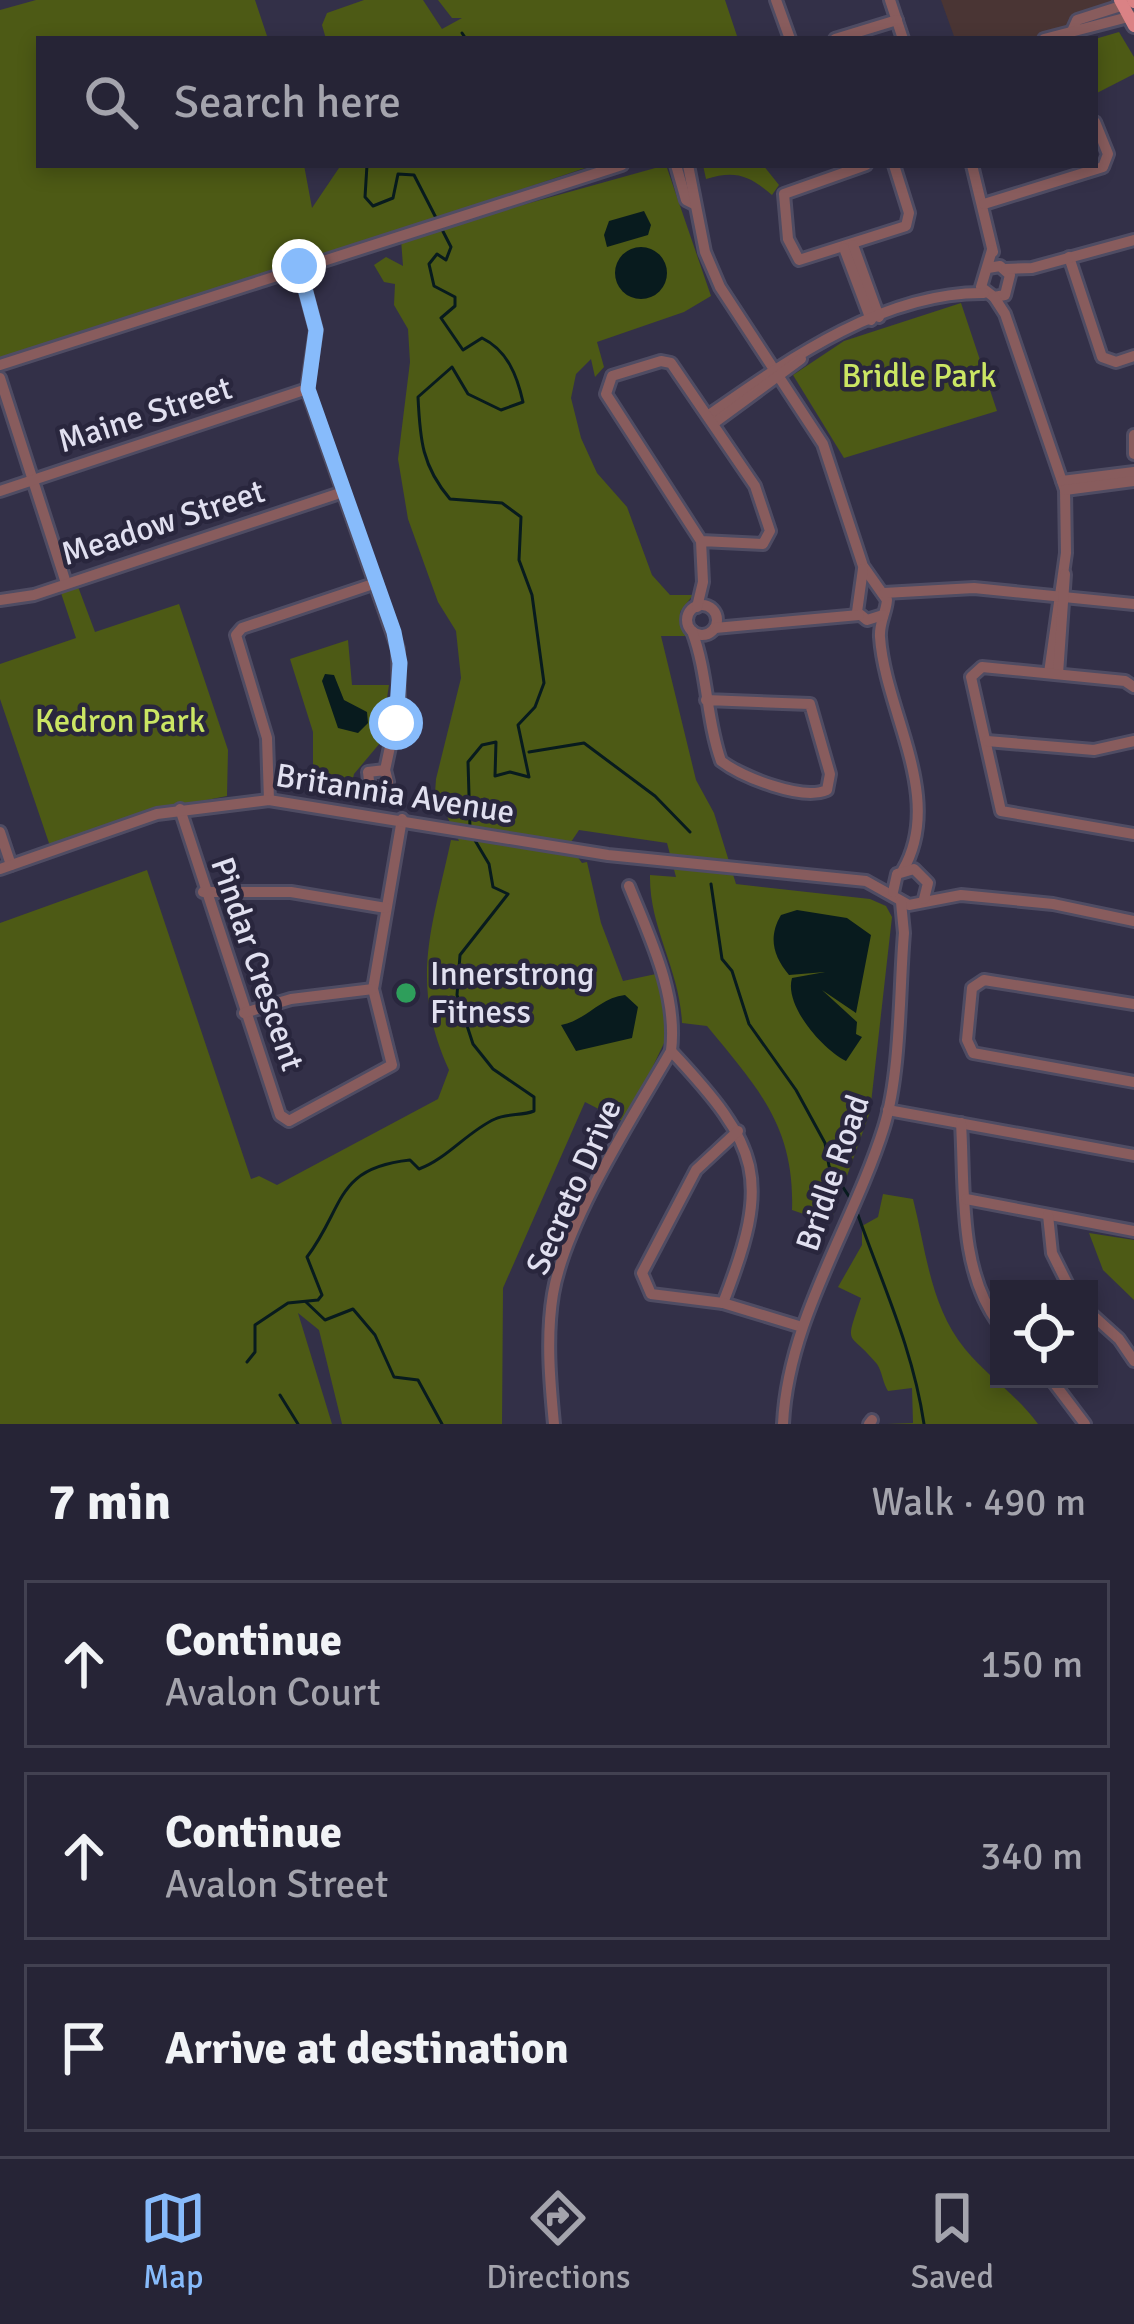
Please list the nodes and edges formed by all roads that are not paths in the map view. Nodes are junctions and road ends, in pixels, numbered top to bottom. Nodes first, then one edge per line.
1 (776, 0) edge
2 (890, 0) edge
3 (1103, 0) edge
4 (1130, 8) edge
5 (1094, 15) junction
6 (898, 20) junction
7 (1073, 29) junction
8 (789, 36) edge
9 (845, 36) edge
10 (902, 36) edge
11 (1053, 36) edge
12 (1098, 129) edge
13 (612, 168) edge
14 (677, 168) edge
15 (688, 168) edge
16 (858, 168) edge
17 (895, 168) edge
18 (973, 168) edge
19 (984, 204) junction
20 (694, 205) junction
21 (1134, 240) edge
22 (849, 246) junction
23 (1069, 257) junction
24 (299, 266) junction
25 (1032, 268) junction
26 (993, 270) junction
27 (962, 292) junction
28 (999, 293) junction
29 (875, 319) junction
30 (1134, 356) edge
31 (0, 365) edge
32 (777, 374) junction
33 (0, 379) edge
34 (308, 389) junction
35 (712, 419) junction
36 (1134, 435) edge
37 (1134, 454) edge
38 (1134, 472) edge
39 (35, 480) junction
40 (1134, 481) edge
41 (1063, 485) junction
42 (0, 491) edge
43 (343, 492) junction
44 (701, 541) junction
45 (863, 566) junction
46 (66, 583) junction
47 (376, 583) junction
48 (880, 591) junction
49 (857, 596) junction
50 (911, 596) junction
51 (1062, 597) junction
52 (0, 600) edge
53 (1134, 604) edge
54 (707, 608) junction
55 (884, 613) junction
56 (828, 616) junction
57 (861, 617) junction
58 (735, 623) junction
59 (713, 630) junction
60 (692, 631) junction
61 (880, 643) junction
62 (701, 651) junction
63 (1054, 674) junction
64 (1134, 687) edge
65 (706, 700) junction
66 (987, 741) junction
67 (1134, 741) edge
68 (385, 770) dead end
69 (269, 800) junction
70 (180, 809) junction
71 (402, 819) junction
72 (0, 832) edge
73 (1134, 835) edge
74 (915, 841) junction
75 (6, 867) edge
76 (900, 872) junction
77 (925, 876) junction
78 (866, 881) junction
79 (629, 886) dead end
80 (203, 892) junction
81 (961, 895) junction
82 (897, 897) junction
83 (921, 901) junction
84 (386, 908) junction
85 (1134, 921) edge
86 (904, 933) junction
87 (373, 989) junction
88 (1134, 1004) edge
89 (244, 1013) junction
90 (670, 1051) junction
91 (1134, 1082) edge
92 (888, 1110) junction
93 (961, 1123) junction
94 (738, 1131) junction
95 (1134, 1155) edge
96 (966, 1199) junction
97 (1048, 1215) junction
98 (1134, 1231) edge
99 (1066, 1280) edge
100 (723, 1303) junction
101 (990, 1310) edge
102 (1098, 1320) edge
103 (802, 1327) junction
104 (1134, 1361) edge
105 (1058, 1388) edge
106 (554, 1424) edge
107 (783, 1424) edge
108 (1085, 1424) edge

1 - 8 street
2 - 6 street
3 - 5 street
4 - 5 street
4 - 7 street
5 - 7 street
6 - 9 street
6 - 10 street
7 - 11 street
12 - 19 street
13 - 24 street
14 - 20 street
15 - 20 street
16 - 22 street
17 - 22 street
18 - 19 street
19 - 26 street
20 - 32 street
21 - 23 street
22 - 29 street
23 - 25 street
23 - 30 street
24 - 31 street
24 - 34 street
25 - 26 street
25 - 28 street
26 - 27 street
26 - 28 street
26 - 28 street
27 - 28 street
27 - 29 street
28 - 41 street
29 - 32 street
32 - 35 street
32 - 45 street
33 - 39 street
34 - 39 street, Maine Street
34 - 43 street
35 - 44 street
35 - 44 street
36 - 37 street
38 - 41 street
39 - 42 street, Maine Street
39 - 46 street
40 - 41 street
41 - 51 street
43 - 46 street, Meadow Street
43 - 47 street
44 - 54 street
45 - 48 street
45 - 49 street
46 - 52 street, Meadow Street
47 - 68 street
47 - 69 street
48 - 49 street
48 - 50 street
48 - 55 street
49 - 56 street
49 - 57 street
50 - 51 street
50 - 55 street
51 - 53 street
51 - 63 street
54 - 58 street
54 - 59 street
54 - 60 street
55 - 57 street
55 - 61 street
56 - 57 street
56 - 58 street
57 - 61 street
58 - 59 street
59 - 60 street
59 - 62 street
60 - 62 street
61 - 74 street
62 - 65 street
63 - 64 street
63 - 66 street
65 - 65 street
66 - 67 street
66 - 73 street
69 - 70 street, Britannia Avenue
69 - 71 street, Britannia Avenue
70 - 75 street, Britannia Avenue
70 - 80 street, Pindar Crescent
71 - 78 street, Britannia Avenue
71 - 84 street, Pindar Crescent
72 - 75 street
74 - 76 street
74 - 77 street
76 - 77 street
76 - 78 street
76 - 82 street, Bridle Road
77 - 81 street
77 - 83 street, Bridle Road
78 - 82 street
79 - 90 street
80 - 84 street
80 - 89 street, Pindar Crescent
81 - 83 street
81 - 85 street
82 - 83 street
82 - 86 street, Bridle Road
83 - 86 street, Bridle Road
84 - 87 street, Pindar Crescent
86 - 92 street, Bridle Road
87 - 89 street
87 - 89 street, Pindar Crescent
88 - 91 street
90 - 94 street
90 - 106 street, Secreto Drive
92 - 93 street
92 - 103 street, Bridle Road
93 - 95 street
93 - 96 street
94 - 100 street
94 - 100 street
96 - 97 street
96 - 101 street
97 - 98 street
97 - 99 street
100 - 103 street
102 - 104 street
103 - 107 street, Bridle Road
105 - 108 street

